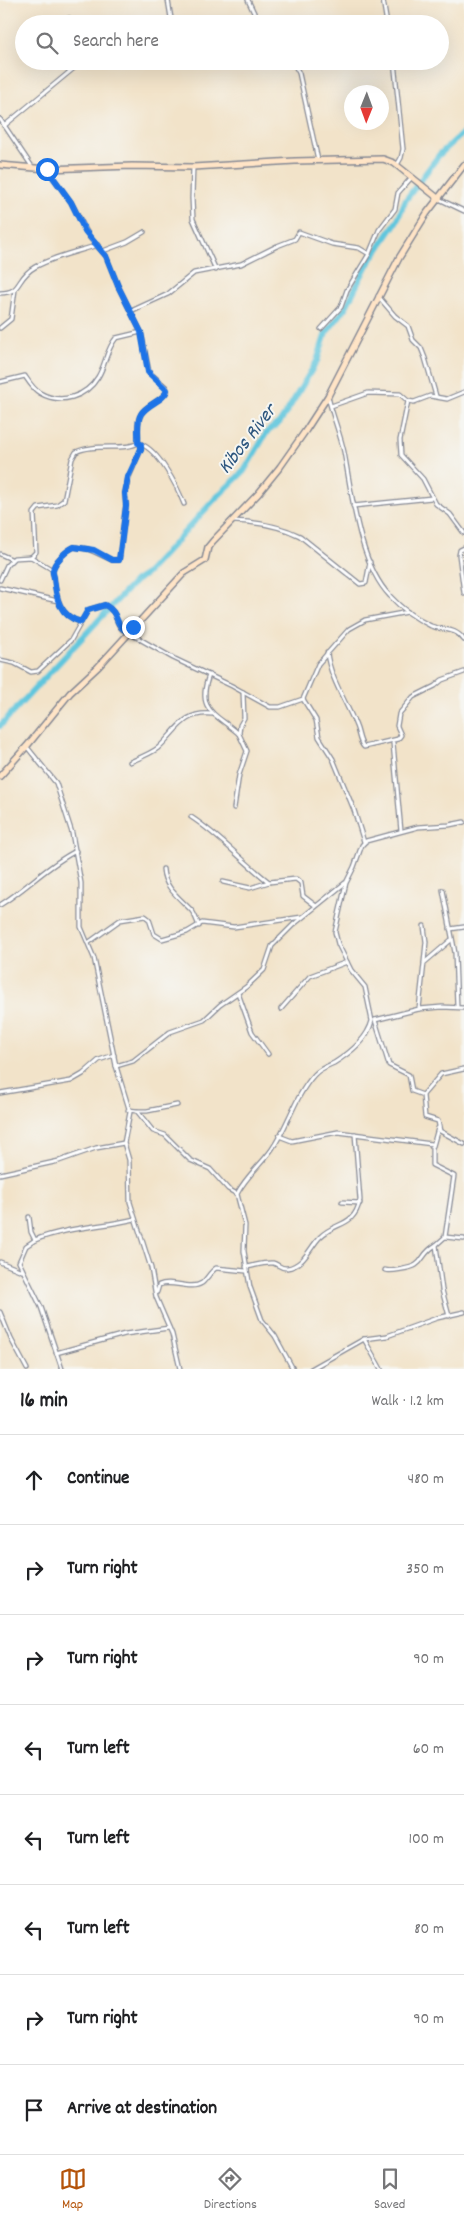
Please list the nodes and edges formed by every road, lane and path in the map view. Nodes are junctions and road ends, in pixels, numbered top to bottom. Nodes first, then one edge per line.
1 (168, 0) edge
2 (248, 0) edge
3 (382, 0) edge
4 (170, 15) edge
5 (255, 15) edge
6 (385, 15) edge
7 (72, 70) edge
8 (297, 70) edge
9 (395, 70) edge
10 (0, 119) edge
11 (4, 126) junction
12 (318, 160) junction
13 (0, 165) edge
14 (397, 165) junction
15 (464, 165) edge
16 (193, 167) junction
17 (34, 168) junction
18 (47, 169) junction
19 (413, 180) junction
20 (439, 199) junction
21 (464, 211) edge
22 (144, 232) dead end
23 (98, 245) junction
24 (103, 251) junction
25 (369, 254) junction
26 (216, 270) junction
27 (15, 290) junction
28 (0, 293) edge
29 (378, 296) junction
30 (131, 311) junction
31 (0, 328) edge
32 (321, 329) dead end
33 (141, 332) junction
34 (0, 382) edge
35 (464, 392) edge
36 (328, 396) junction
37 (436, 396) junction
38 (408, 401) junction
39 (331, 406) junction
40 (139, 443) junction
41 (432, 498) junction
42 (184, 504) dead end
43 (353, 506) junction
44 (232, 521) junction
45 (464, 533) edge
46 (464, 548) edge
47 (0, 554) edge
48 (31, 557) junction
49 (11, 560) junction
50 (370, 561) junction
51 (53, 570) junction
52 (0, 580) edge
53 (0, 588) edge
54 (464, 593) edge
55 (58, 601) junction
56 (408, 612) junction
57 (81, 622) junction
58 (129, 632) junction
59 (464, 640) edge
60 (327, 653) junction
61 (0, 660) edge
62 (464, 672) edge
63 (210, 675) junction
64 (243, 692) junction
65 (303, 699) junction
66 (212, 714) junction
67 (239, 734) junction
68 (393, 743) dead end
69 (27, 746) junction
70 (130, 762) dead end
71 (0, 776) edge
72 (234, 808) dead end
73 (191, 818) dead end
74 (464, 822) edge
75 (401, 831) junction
76 (364, 842) junction
77 (76, 851) junction
78 (162, 869) dead end
79 (223, 882) dead end
80 (269, 882) junction
81 (346, 882) junction
82 (443, 890) dead end
83 (0, 905) edge
84 (316, 906) junction
85 (303, 917) junction
86 (200, 926) junction
87 (424, 926) dead end
88 (464, 927) edge
89 (450, 929) junction
90 (452, 940) junction
91 (88, 943) junction
92 (347, 962) junction
93 (424, 963) junction
94 (238, 993) junction
95 (456, 1007) junction
96 (464, 1008) edge
97 (281, 1009) dead end
98 (419, 1009) junction
99 (374, 1021) junction
100 (268, 1054) dead end
101 (114, 1055) junction
102 (116, 1066) junction
103 (464, 1069) edge
104 (0, 1093) edge
105 (423, 1095) junction
106 (177, 1105) dead end
107 (128, 1110) junction
108 (137, 1111) junction
109 (438, 1127) junction
110 (355, 1134) junction
111 (279, 1136) junction
112 (124, 1142) junction
113 (464, 1144) edge
114 (433, 1146) junction
115 (0, 1174) edge
116 (237, 1194) junction
117 (342, 1202) dead end
118 (360, 1203) junction
119 (29, 1217) dead end
120 (135, 1219) junction
121 (445, 1237) junction
122 (464, 1239) edge
123 (35, 1240) junction
124 (436, 1246) junction
125 (0, 1262) edge
126 (246, 1269) junction
127 (385, 1270) dead end
128 (22, 1271) junction
129 (156, 1295) junction
130 (0, 1312) edge
131 (464, 1312) edge
132 (449, 1316) junction
133 (169, 1328) junction
134 (364, 1339) junction
135 (56, 1353) junction
136 (27, 1369) edge
137 (62, 1369) edge
138 (180, 1369) edge
139 (294, 1369) edge
140 (312, 1369) edge
141 (381, 1369) edge

1 - 4 street
2 - 5 street
3 - 6 street
7 - 11 street
8 - 12 street
9 - 14 street
10 - 11 street
11 - 17 street
12 - 14 main road
12 - 16 main road
13 - 17 main road
14 - 19 main road
15 - 20 main road
16 - 18 main road
16 - 26 street
17 - 18 main road
18 - 23 street
19 - 20 main road
19 - 25 street
20 - 21 street
20 - 29 main road
22 - 24 street
23 - 24 street
23 - 27 street
24 - 30 street
25 - 26 street
25 - 32 street
26 - 30 street
27 - 28 street
27 - 31 street
29 - 36 main road
29 - 37 street
30 - 33 street
33 - 34 street
33 - 40 street
35 - 37 street
36 - 39 street
36 - 44 main road
37 - 38 street
38 - 39 street
38 - 41 street
39 - 43 street
40 - 42 street
40 - 48 street
40 - 51 street
41 - 43 street
41 - 45 street
43 - 50 street
44 - 50 street
44 - 58 main road
46 - 54 street
47 - 49 street
48 - 49 street
48 - 51 street
49 - 52 street
50 - 56 street
51 - 55 street
53 - 55 street
55 - 57 street
56 - 59 street
56 - 60 street
57 - 58 street
57 - 61 street
58 - 63 street
58 - 69 main road
60 - 62 street
60 - 65 street
63 - 64 street
63 - 66 street
64 - 65 street
64 - 67 street
65 - 76 street
66 - 67 street
66 - 70 street
67 - 72 street
68 - 75 street
69 - 71 main road
69 - 77 street
73 - 80 street
74 - 75 street
75 - 76 street
76 - 81 street
77 - 83 street
77 - 91 street
78 - 86 street
79 - 80 street
80 - 84 street
81 - 84 street
81 - 92 street
82 - 89 street
84 - 85 street
85 - 86 street
85 - 94 street
86 - 91 street
87 - 93 street
88 - 89 street
89 - 90 street
90 - 93 street
90 - 95 street
91 - 101 street
92 - 97 street
92 - 99 street
93 - 98 street
94 - 100 street
94 - 102 street
95 - 96 street
95 - 98 street
98 - 99 street
99 - 105 street
99 - 111 street
101 - 102 street
101 - 104 street
102 - 107 street
103 - 105 street
105 - 109 street
106 - 108 street
107 - 108 street
107 - 112 street
108 - 116 street
109 - 113 street
109 - 114 street
110 - 111 street
110 - 114 street
110 - 118 street
111 - 116 street
112 - 115 street
112 - 120 street
114 - 121 street
116 - 126 street
117 - 118 street
118 - 126 street
119 - 123 street
120 - 123 street
120 - 129 street
121 - 122 street
121 - 124 street
123 - 128 street
124 - 127 street
124 - 132 street
125 - 128 street
126 - 129 street
126 - 139 street
128 - 135 street
129 - 133 street
130 - 136 street
131 - 132 street
132 - 134 street
133 - 135 street
133 - 138 street
134 - 140 street
134 - 141 street
135 - 137 street

